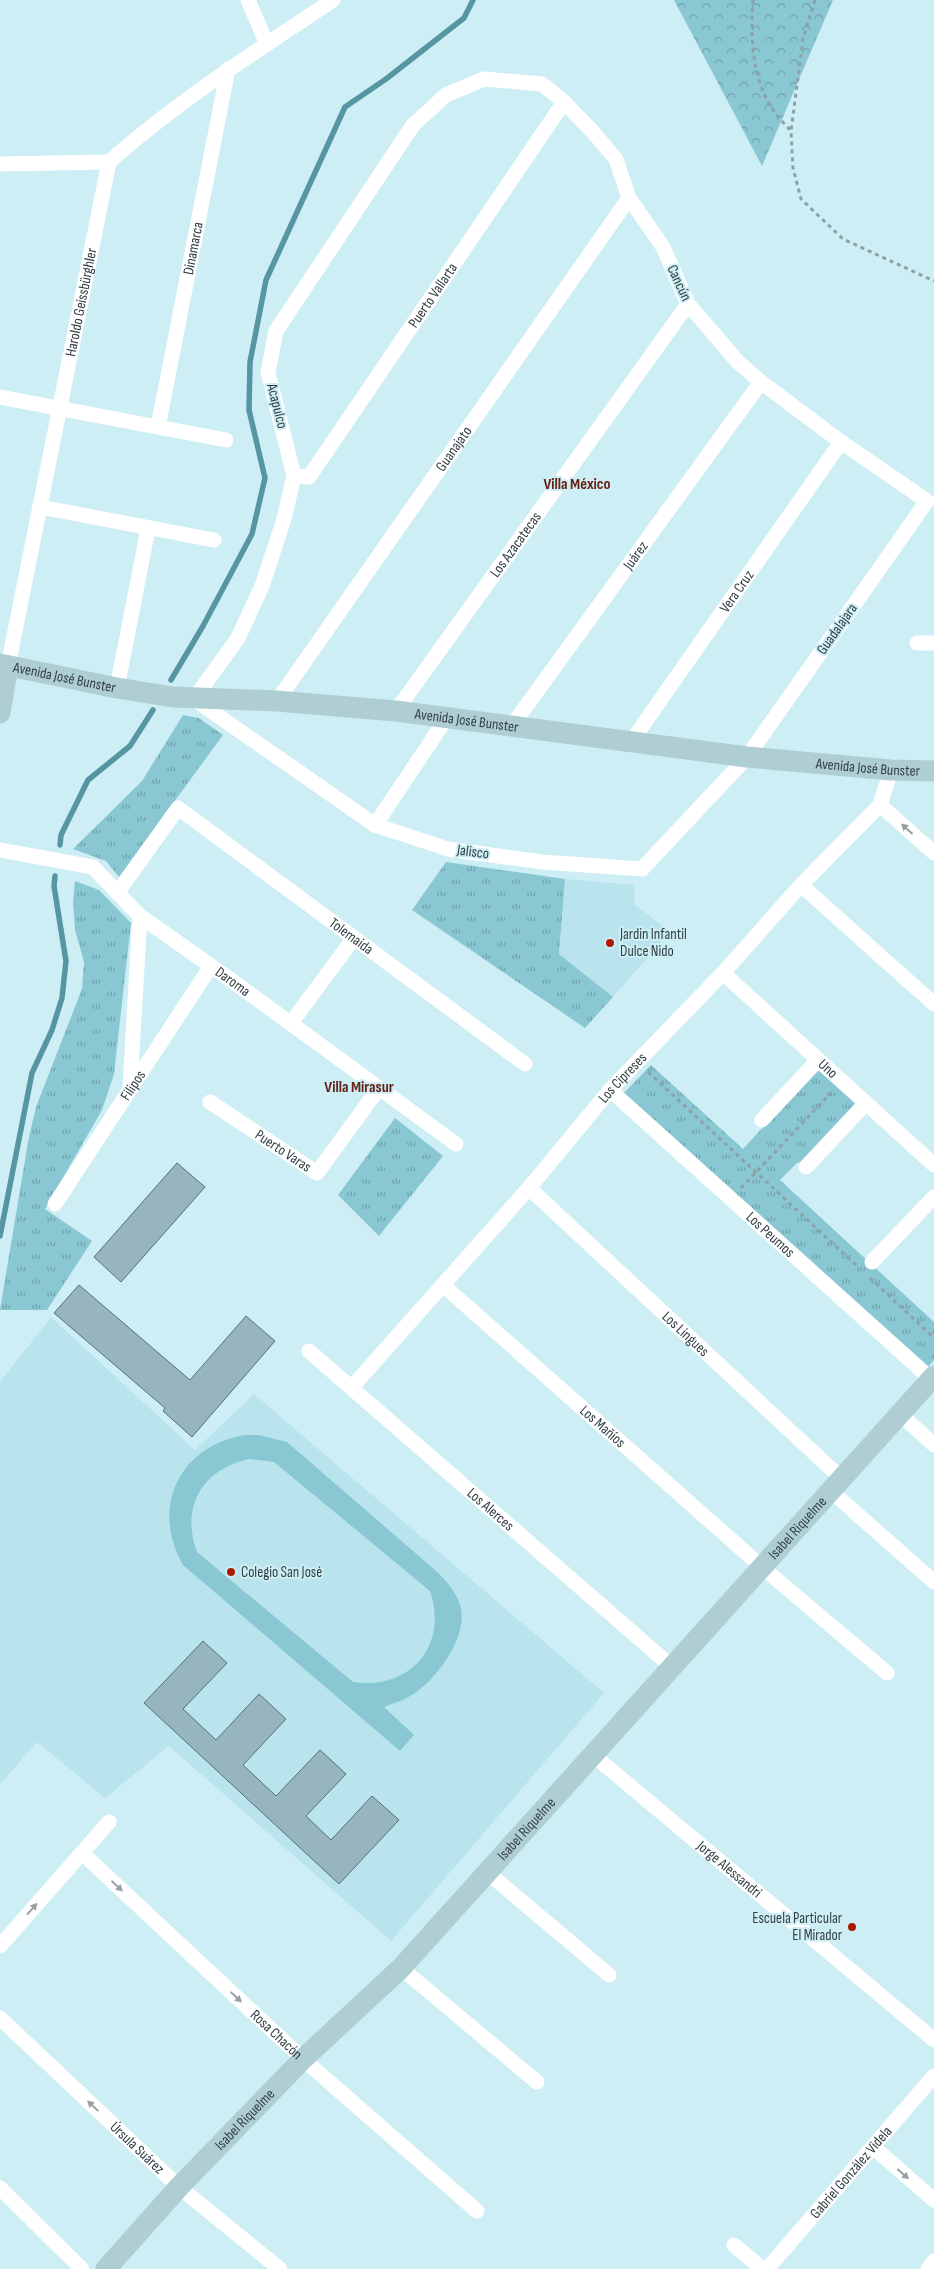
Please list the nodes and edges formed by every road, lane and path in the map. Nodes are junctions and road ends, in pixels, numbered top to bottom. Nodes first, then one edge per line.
1 (248, 0) edge
2 (333, 0) edge
3 (753, 0) edge
4 (815, 0) edge
5 (267, 44) junction
6 (228, 68) junction
7 (484, 79) joint
8 (564, 102) junction
9 (791, 131) junction
10 (109, 162) junction
11 (0, 164) edge
12 (629, 198) junction
13 (934, 281) edge
14 (688, 304) junction
15 (760, 382) junction
16 (0, 397) edge
17 (60, 408) junction
18 (158, 427) junction
19 (226, 440) dead end
20 (841, 442) junction
21 (294, 476) junction
22 (927, 501) joint
23 (40, 507) junction
24 (148, 529) junction
25 (214, 540) dead end
26 (917, 643) dead end
27 (934, 643) edge
28 (4, 665) edge
29 (117, 688) junction
30 (194, 699) junction
31 (277, 701) junction
32 (396, 711) junction
33 (0, 713) edge
34 (446, 719) junction
35 (511, 728) junction
36 (631, 742) junction
37 (747, 757) junction
38 (891, 770) junction
39 (934, 772) edge
40 (880, 805) junction
41 (376, 824) junction
42 (0, 850) edge
43 (934, 853) edge
44 (801, 886) junction
45 (117, 893) junction
46 (140, 916) junction
47 (354, 938) junction
48 (211, 966) junction
49 (724, 973) junction
50 (934, 1004) edge
51 (291, 1023) junction
52 (818, 1060) junction
53 (525, 1064) dead end
54 (638, 1064) junction
55 (842, 1082) junction
56 (379, 1088) junction
57 (130, 1089) junction
58 (610, 1090) junction
59 (210, 1102) dead end
60 (866, 1103) junction
61 (762, 1120) dead end
62 (456, 1144) dead end
63 (934, 1165) edge
64 (806, 1167) dead end
65 (757, 1172) junction
66 (529, 1188) junction
67 (934, 1197) edge
68 (731, 1199) junction
69 (55, 1204) dead end
70 (872, 1262) dead end
71 (444, 1286) junction
72 (934, 1338) edge
73 (309, 1351) dead end
74 (933, 1378) edge
75 (352, 1387) junction
76 (900, 1414) junction
77 (934, 1445) edge
78 (836, 1485) junction
79 (762, 1567) junction
80 (934, 1582) edge
81 (672, 1667) junction
82 (886, 1673) dead end
83 (593, 1755) junction
84 (109, 1822) dead end
85 (82, 1853) junction
86 (487, 1872) junction
87 (0, 1946) edge
88 (401, 1968) junction
89 (609, 1975) dead end
90 (0, 2018) edge
91 (934, 2040) edge
92 (303, 2059) junction
93 (934, 2076) edge
94 (537, 2082) dead end
95 (873, 2148) junction
96 (179, 2187) junction
97 (0, 2188) edge
98 (934, 2200) edge
99 (477, 2211) dead end
100 (734, 2245) dead end
101 (934, 2261) edge
102 (82, 2269) edge
103 (106, 2269) edge
104 (280, 2269) edge
105 (762, 2269) edge
106 (767, 2269) edge
107 (928, 2269) edge

1 - 5 street
2 - 5 street
3 - 9 path
4 - 9 path
5 - 6 street
6 - 10 street
6 - 18 street, Dinamarca
7 - 8 street, Cancún
7 - 21 street, Acapulco
8 - 12 street, Cancún
8 - 21 street, Puerto Vallarta
9 - 13 path
10 - 11 street
10 - 17 street, Haroldo Geissbürghler
12 - 14 street, Cancún
12 - 31 street, Guanajato
14 - 15 street, Cancún
14 - 32 street, Los Azacatecas
15 - 20 street, Cancún
15 - 35 street, Juárez
16 - 17 street
17 - 18 street
17 - 23 street, Haroldo Geissbürghler
18 - 19 street
20 - 22 street, Cancún
20 - 36 street, Vera Cruz
21 - 30 street, Acapulco
22 - 37 street, Guadalajara
23 - 24 street
23 - 28 street, Haroldo Geissbürghler
24 - 25 street
24 - 29 street
26 - 27 street
28 - 29 street, Avenida José Bunster
28 - 33 street, Haroldo Geissbürghler
29 - 30 street, Avenida José Bunster
30 - 31 street, Avenida José Bunster
30 - 41 street, Jalisco
31 - 32 street, Avenida José Bunster
32 - 34 street, Avenida José Bunster
34 - 35 street, Avenida José Bunster
34 - 41 street
35 - 36 street, Avenida José Bunster
36 - 37 street, Avenida José Bunster
37 - 38 street, Avenida José Bunster
37 - 41 street, Jalisco
38 - 39 street, Avenida José Bunster
38 - 40 street, Los Cipreses
43 -> 40 street
40 - 44 street, Los Cipreses
42 - 45 street, Daroma
44 - 49 street, Los Cipreses
44 - 50 street
45 - 46 street, Daroma
45 - 47 street, Tolemaida
46 - 48 street, Daroma
46 - 57 street
47 - 51 street
47 - 53 street, Tolemaida
48 - 51 street, Daroma
48 - 57 street, Filipos
49 - 52 street, Uno
49 - 54 street, Los Cipreses
51 - 56 street, Daroma
52 - 55 street, Uno
52 - 61 street
54 - 58 street, Los Cipreses
54 - 65 path
55 - 60 street, Uno
55 - 65 path
56 - 59 street, Puerto Varas
56 - 62 street, Daroma
57 - 69 street, Filipos
58 - 66 street, Los Cipreses
58 - 68 street, Los Peumos
60 - 63 street, Uno
60 - 64 street
65 - 68 path
65 - 72 path
66 - 71 street, Los Cipreses
66 - 78 street, Los Lingues
67 - 70 street
68 - 74 street, Los Peumos
71 - 75 street, Los Cipreses
71 - 79 street, Los Mañíos
73 - 75 street, Los Alerces
74 - 76 street, Isabel Riquelme
75 - 81 street, Los Alerces
76 - 77 street
76 - 78 street, Isabel Riquelme
78 - 79 street, Isabel Riquelme
78 - 80 street, Los Lingues
79 - 81 street, Isabel Riquelme
79 - 82 street, Los Mañíos
81 - 83 street, Isabel Riquelme
83 - 86 street, Isabel Riquelme
83 - 91 street, Jorge Alessandri
84 - 85 street
87 -> 85 street
85 -> 92 street, Rosa Chacón
86 - 88 street, Isabel Riquelme
86 - 89 street
88 - 92 street, Isabel Riquelme
88 - 94 street
96 -> 90 street, Úrsula Suárez
92 - 96 street, Isabel Riquelme
92 - 99 street, Rosa Chacón
93 - 95 street, Gabriel González Videla
95 -> 98 street
95 - 106 street, Gabriel González Videla
96 - 103 street, Isabel Riquelme
96 - 104 street, Úrsula Suárez
97 - 102 street
100 - 105 street
101 - 107 street

